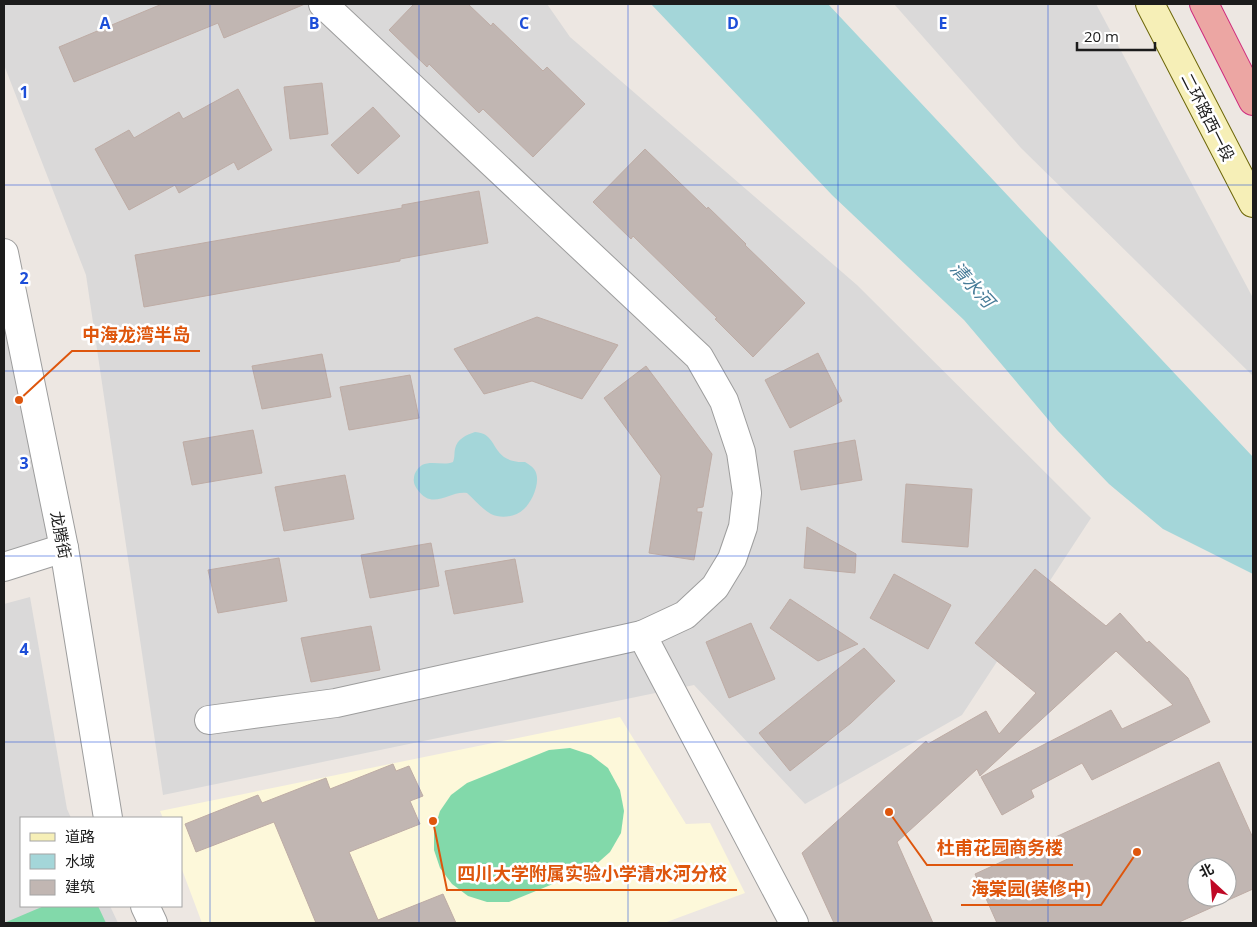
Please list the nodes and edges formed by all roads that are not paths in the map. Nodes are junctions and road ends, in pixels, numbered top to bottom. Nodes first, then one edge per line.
1 (322, 4) edge
2 (1150, 4) edge
3 (1204, 4) edge
4 (1253, 101) edge
5 (1253, 203) edge
6 (4, 253) edge
7 (64, 548) junction
8 (4, 567) edge
9 (642, 635) junction
10 (209, 720) dead end
11 (108, 817) edge
12 (145, 907) edge
13 (153, 923) edge
14 (794, 923) edge

1 - 9 street
2 - 5 main road, 二环路西一段
3 - 4 highway
6 - 7 street, 龙腾街
7 - 8 street
7 - 11 street, 龙腾街
9 - 10 street
9 - 14 street
12 - 13 street

